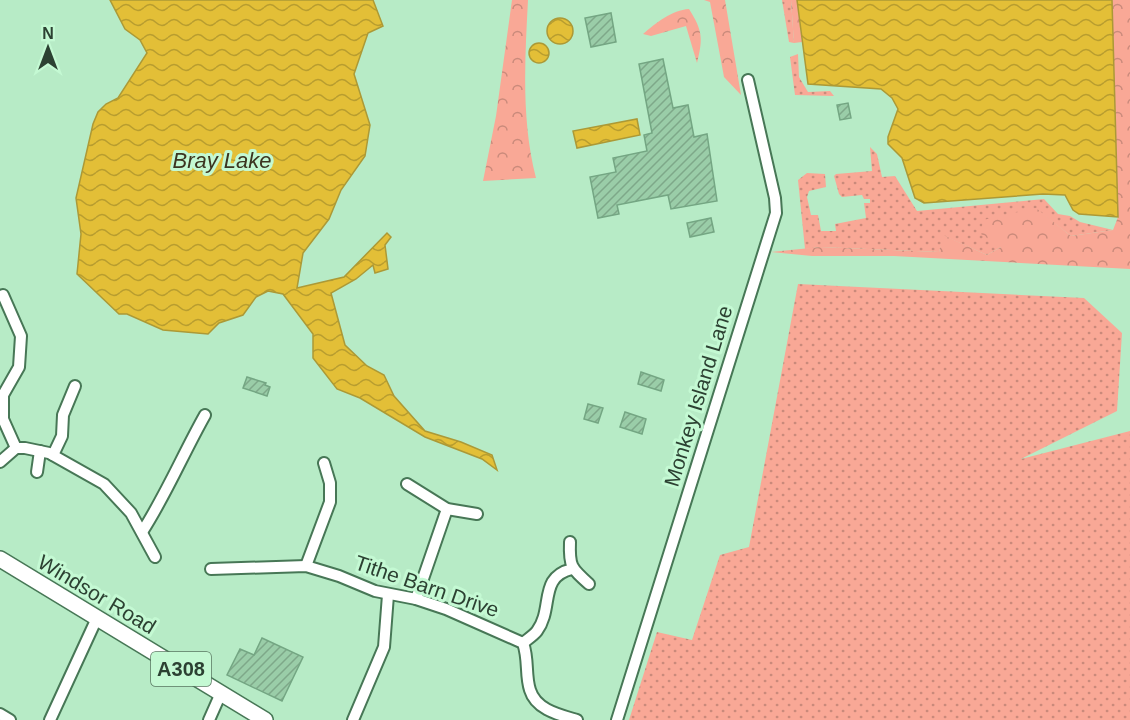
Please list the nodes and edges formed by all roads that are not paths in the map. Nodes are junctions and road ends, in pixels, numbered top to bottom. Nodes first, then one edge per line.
1 (748, 80) dead end
2 (3, 295) dead end
3 (75, 386) dead end
4 (2, 395) edge
5 (205, 415) dead end
6 (16, 448) junction
7 (40, 451) junction
8 (53, 455) junction
9 (0, 462) edge
10 (324, 463) dead end
11 (37, 472) dead end
12 (407, 483) dead end
13 (447, 509) junction
14 (477, 514) dead end
15 (142, 532) junction
16 (570, 542) dead end
17 (155, 556) dead end
18 (0, 560) edge
19 (306, 566) junction
20 (211, 569) dead end
21 (572, 569) junction
22 (589, 584) dead end
23 (388, 595) junction
24 (416, 599) junction
25 (97, 618) junction
26 (523, 643) junction
27 (221, 693) junction
28 (0, 714) edge
29 (10, 720) edge
30 (50, 720) edge
31 (209, 720) edge
32 (265, 720) edge
33 (353, 720) edge
34 (576, 720) edge
35 (617, 720) edge

1 - 35 street, Monkey Island Lane
2 - 4 street
3 - 8 street
4 - 6 street
5 - 15 street
6 - 7 street
6 - 9 street
7 - 8 street
7 - 11 street
8 - 15 street
10 - 19 street
12 - 13 street
13 - 14 street
13 - 24 street
15 - 17 street
16 - 21 street
18 - 25 main road, Windsor Road / A308
19 - 20 street, Tithe Barn Drive
19 - 23 street, Tithe Barn Drive
21 - 22 street
21 - 26 street
23 - 24 street, Tithe Barn Drive
23 - 33 street
24 - 26 street, Tithe Barn Drive
25 - 27 main road, Windsor Road / A308
25 - 30 street
26 - 34 street
27 - 31 street
27 - 32 main road, Windsor Road / A308
28 - 29 street

